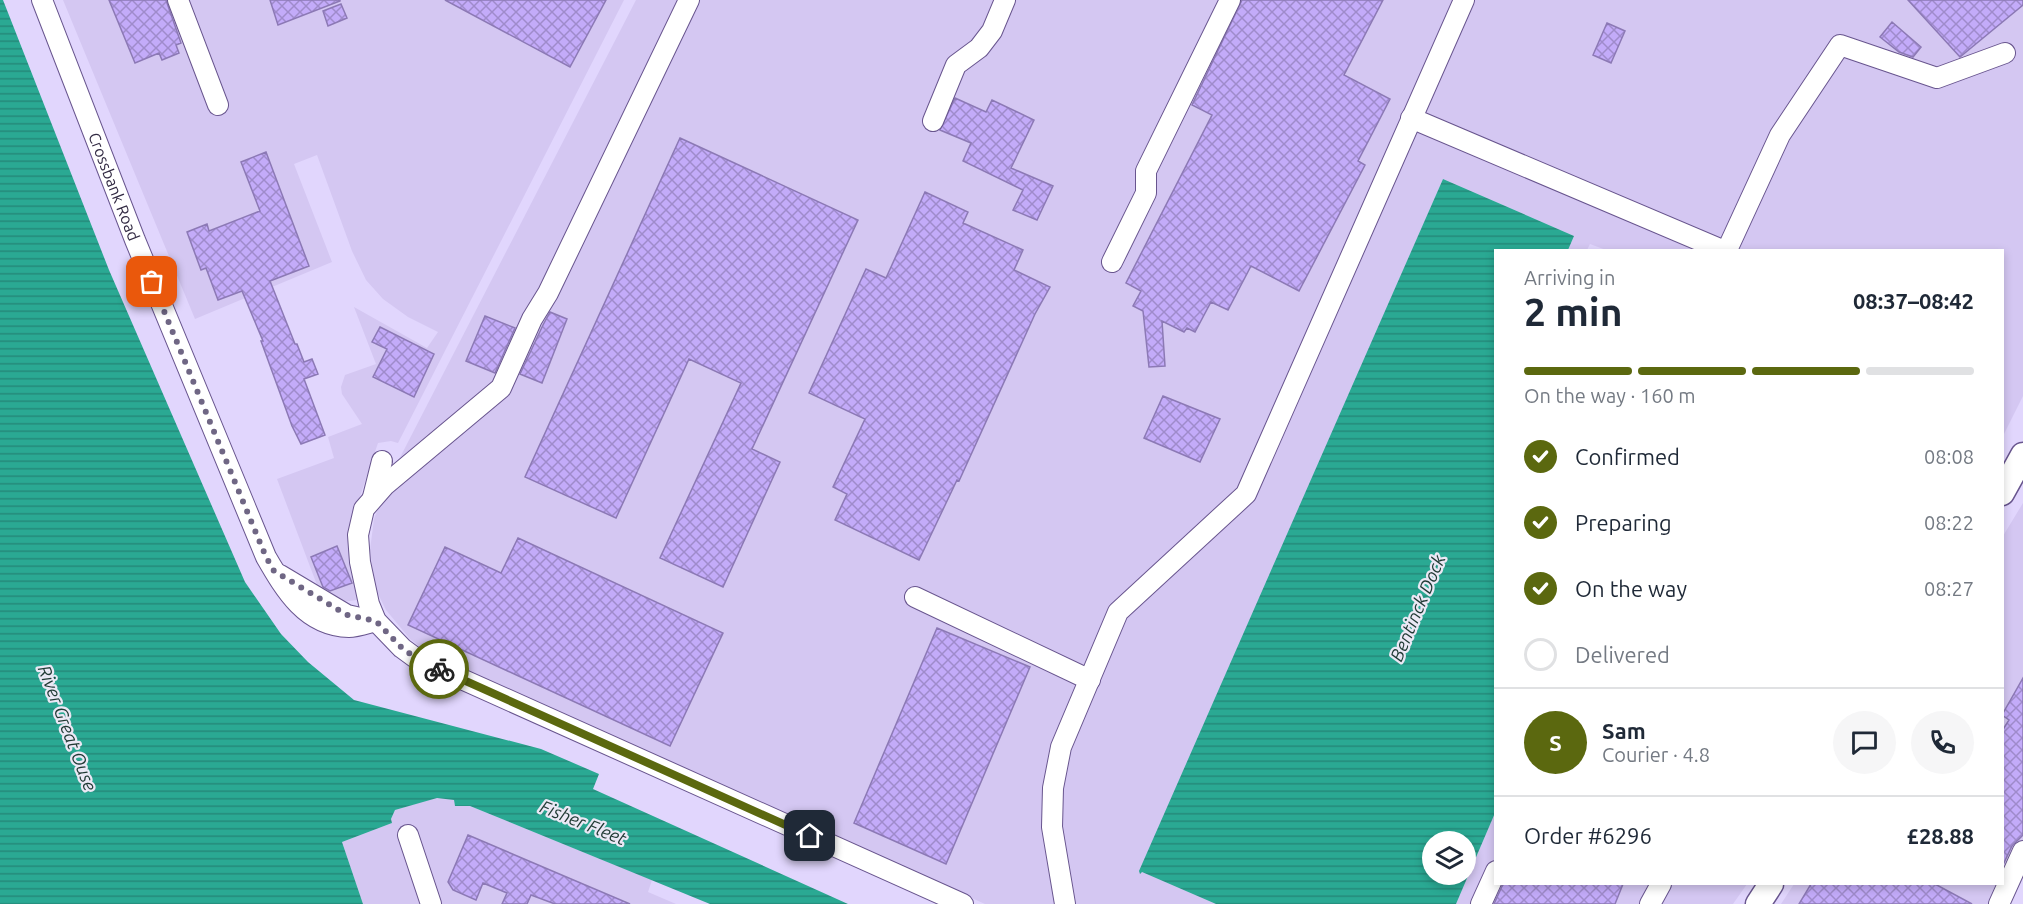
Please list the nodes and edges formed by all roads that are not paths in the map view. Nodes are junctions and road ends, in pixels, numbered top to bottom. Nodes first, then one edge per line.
1 (42, 0) edge
2 (178, 0) edge
3 (689, 0) edge
4 (1005, 0) edge
5 (1230, 0) edge
6 (1464, 0) edge
7 (2006, 53) dead end
8 (218, 105) dead end
9 (1411, 118) junction
10 (933, 121) dead end
11 (1720, 249) edge
12 (1727, 249) edge
13 (1112, 262) dead end
14 (2023, 455) edge
15 (382, 461) dead end
16 (2004, 489) edge
17 (373, 497) junction
18 (915, 597) dead end
19 (376, 621) junction
20 (1090, 680) junction
21 (408, 835) dead end
22 (2023, 851) edge
23 (1494, 875) edge
24 (1660, 885) edge
25 (1770, 885) edge
26 (432, 904) edge
27 (963, 904) edge
28 (1065, 904) edge
29 (1481, 904) edge
30 (1650, 904) edge
31 (1758, 904) edge
32 (1999, 904) edge

1 - 19 street, Crossbank Road
2 - 8 street
3 - 17 street
4 - 10 street
5 - 13 street
6 - 9 street
7 - 12 street
9 - 11 street
9 - 20 street
14 - 16 main road
15 - 17 street
17 - 19 street
18 - 20 street
19 - 27 street
20 - 28 street
21 - 26 street
22 - 32 street
23 - 29 street
24 - 30 street
25 - 31 main road

